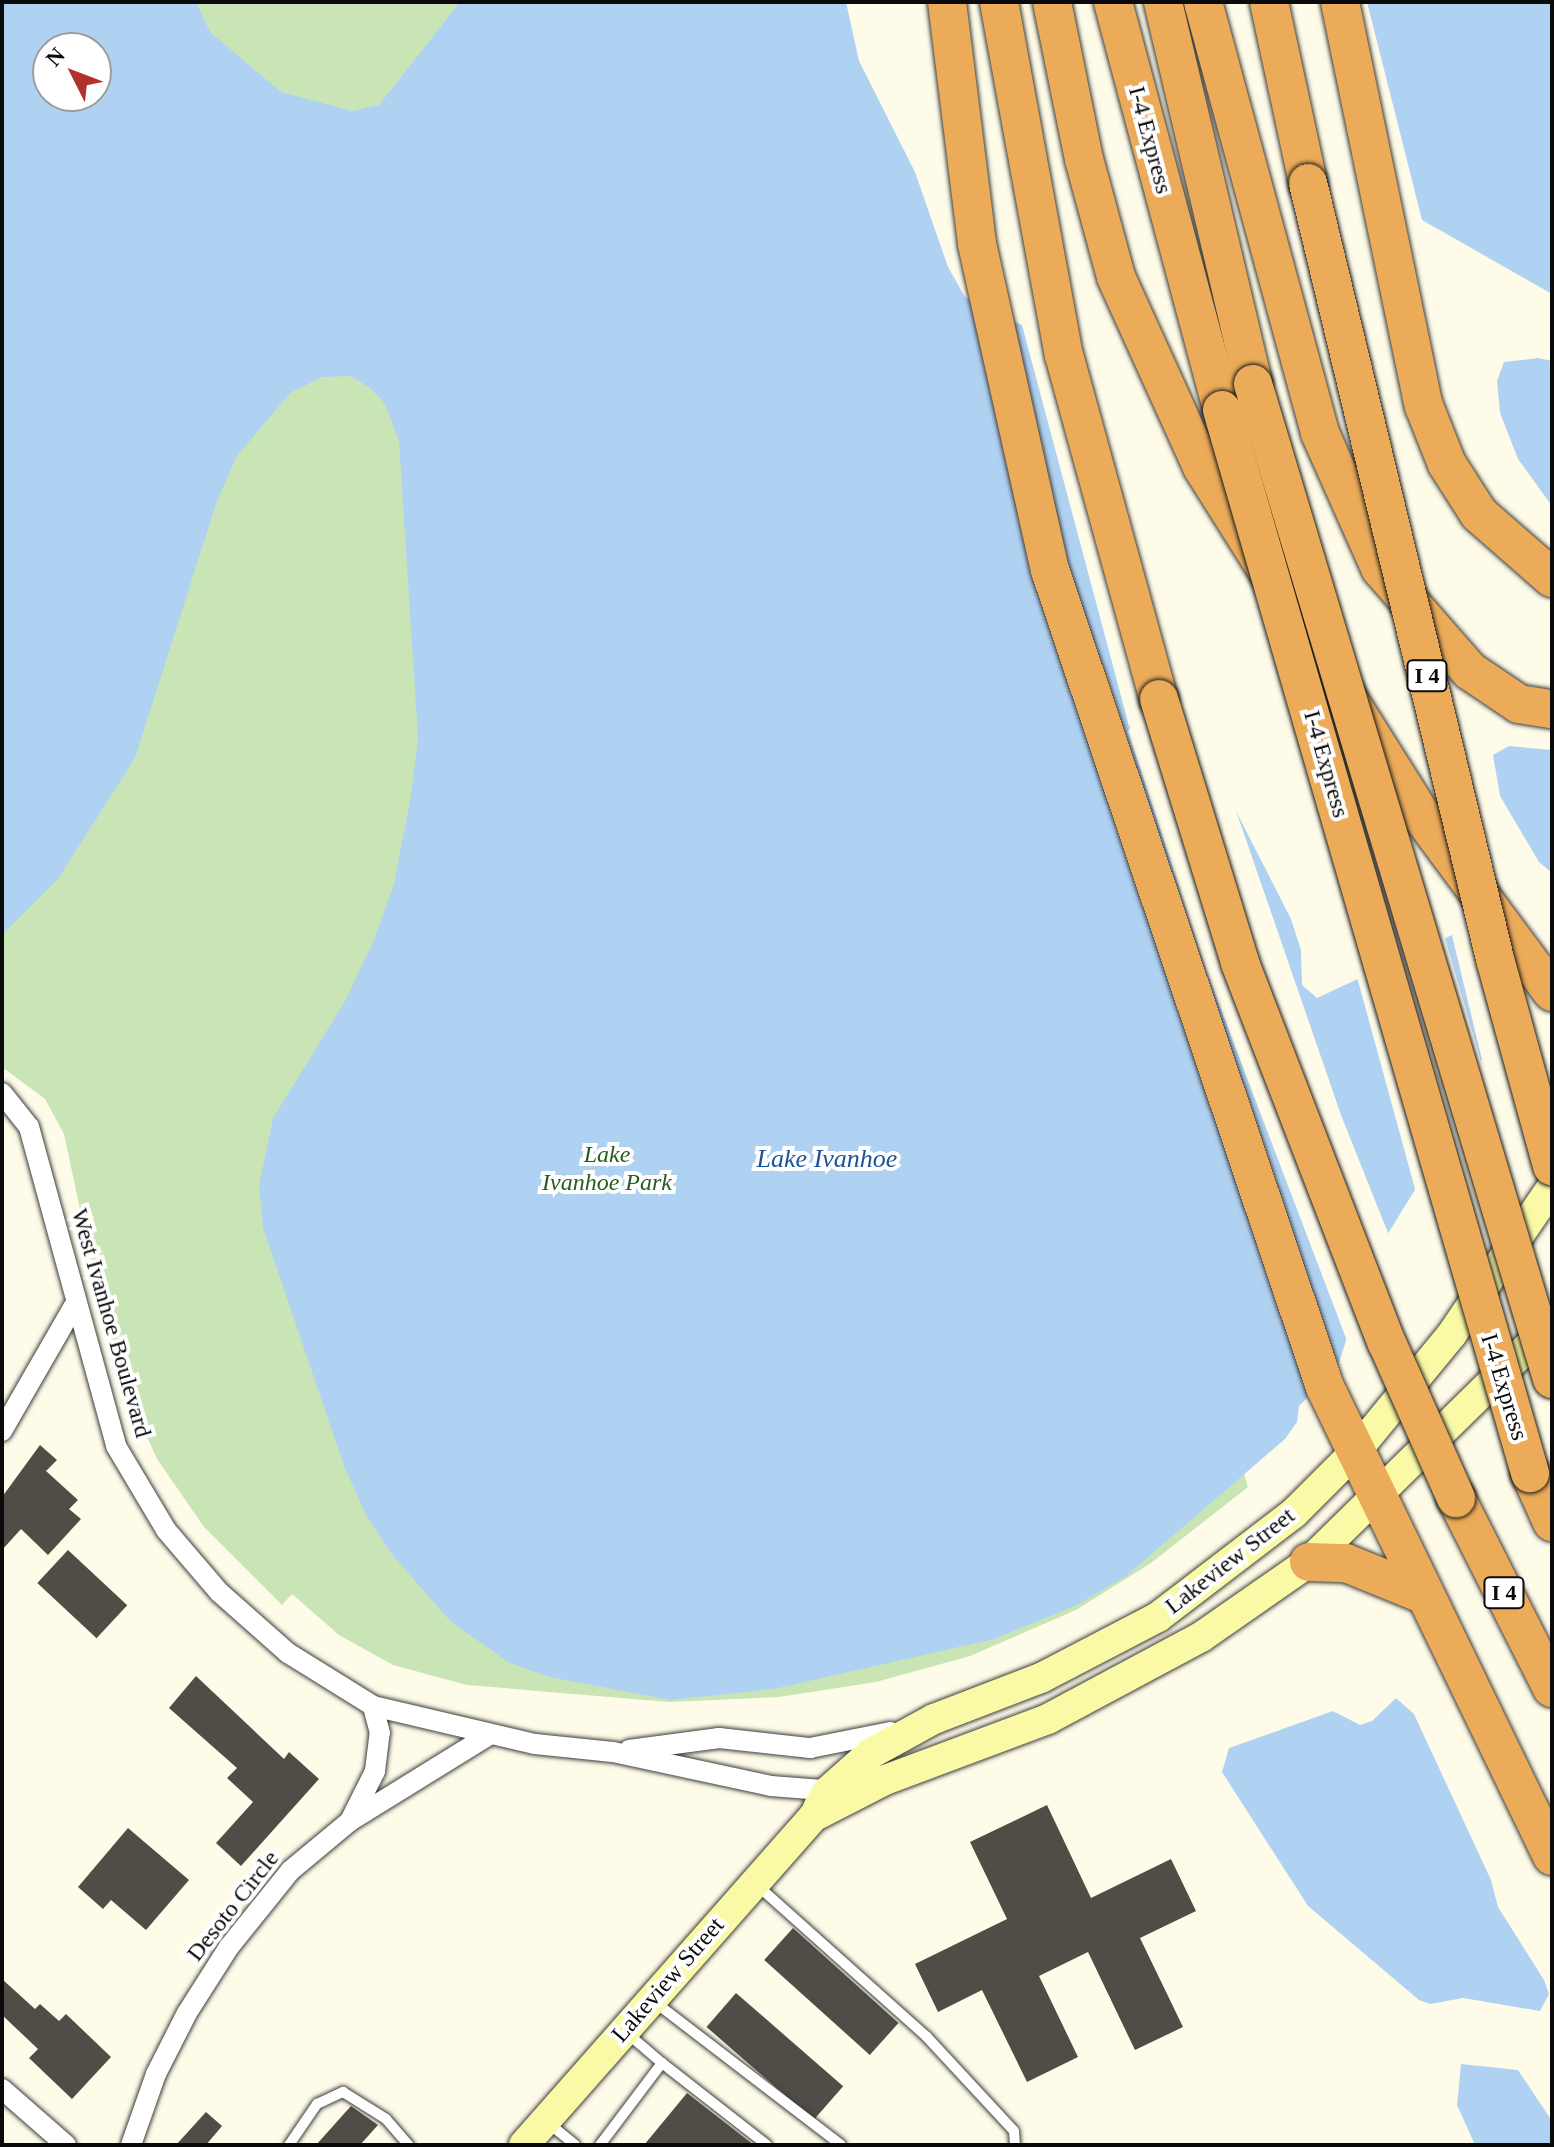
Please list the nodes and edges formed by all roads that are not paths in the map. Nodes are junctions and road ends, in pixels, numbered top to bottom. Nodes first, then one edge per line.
1 (947, 2) edge
2 (999, 2) edge
3 (1052, 2) edge
4 (1113, 2) edge
5 (1163, 2) edge
6 (1203, 2) edge
7 (1269, 2) edge
8 (1340, 2) edge
9 (1552, 578) edge
10 (1552, 709) edge
11 (1552, 992) edge
12 (2, 1093) edge
13 (1552, 1166) edge
14 (1552, 1187) edge
15 (74, 1306) junction
16 (1552, 1323) edge
17 (1552, 1379) edge
18 (2, 1431) edge
19 (1356, 1451) junction
20 (1377, 1499) junction
21 (1552, 1522) edge
22 (1309, 1562) junction
23 (1425, 1595) junction
24 (1552, 1688) edge
25 (373, 1706) junction
26 (934, 1719) junction
27 (489, 1735) junction
28 (613, 1752) junction
29 (820, 1804) junction
30 (350, 1821) junction
31 (1552, 1856) edge
32 (753, 1881) junction
33 (652, 1999) junction
34 (624, 2030) junction
35 (662, 2063) junction
36 (2, 2089) edge
37 (546, 2120) junction
38 (66, 2145) edge
39 (131, 2145) edge
40 (289, 2145) edge
41 (409, 2145) edge
42 (524, 2145) edge
43 (575, 2145) edge
44 (600, 2145) edge
45 (767, 2145) edge
46 (841, 2145) edge
47 (1015, 2145) edge

1 - 19 highway
2 - 24 highway, I 4, bridge
3 - 11 highway
4 - 21 highway, I-4 Express, bridge
5 - 17 highway, I-4 Express, bridge
6 - 10 highway
7 - 13 highway, I 4, bridge
8 - 9 highway
12 - 15 street, West Ivanhoe Boulevard
14 - 19 street, Lakeview Street
15 - 18 street
15 - 25 street, West Ivanhoe Boulevard
16 - 20 street, Lakeview Street
19 - 20 highway
19 - 26 street, Lakeview Street
20 - 22 street, Lakeview Street
20 - 23 highway
22 - 23 highway
22 - 29 street, Lakeview Street
23 - 31 highway
25 - 27 street, West Ivanhoe Boulevard
25 - 30 street
26 - 28 street, West Ivanhoe Boulevard
26 - 29 street, Lakeview Street
27 - 28 street, West Ivanhoe Boulevard
27 - 30 street, Desoto Circle
28 - 29 street, West Ivanhoe Boulevard
29 - 32 street, Lakeview Street
30 - 39 street, Desoto Circle
32 - 33 street, Lakeview Street
32 - 47 lane
33 - 34 street, Lakeview Street
33 - 46 lane
34 - 35 lane
34 - 37 street, Lakeview Street
35 - 44 lane
35 - 45 lane
36 - 38 street
37 - 42 street, Lakeview Street
37 - 43 lane
40 - 41 lane

